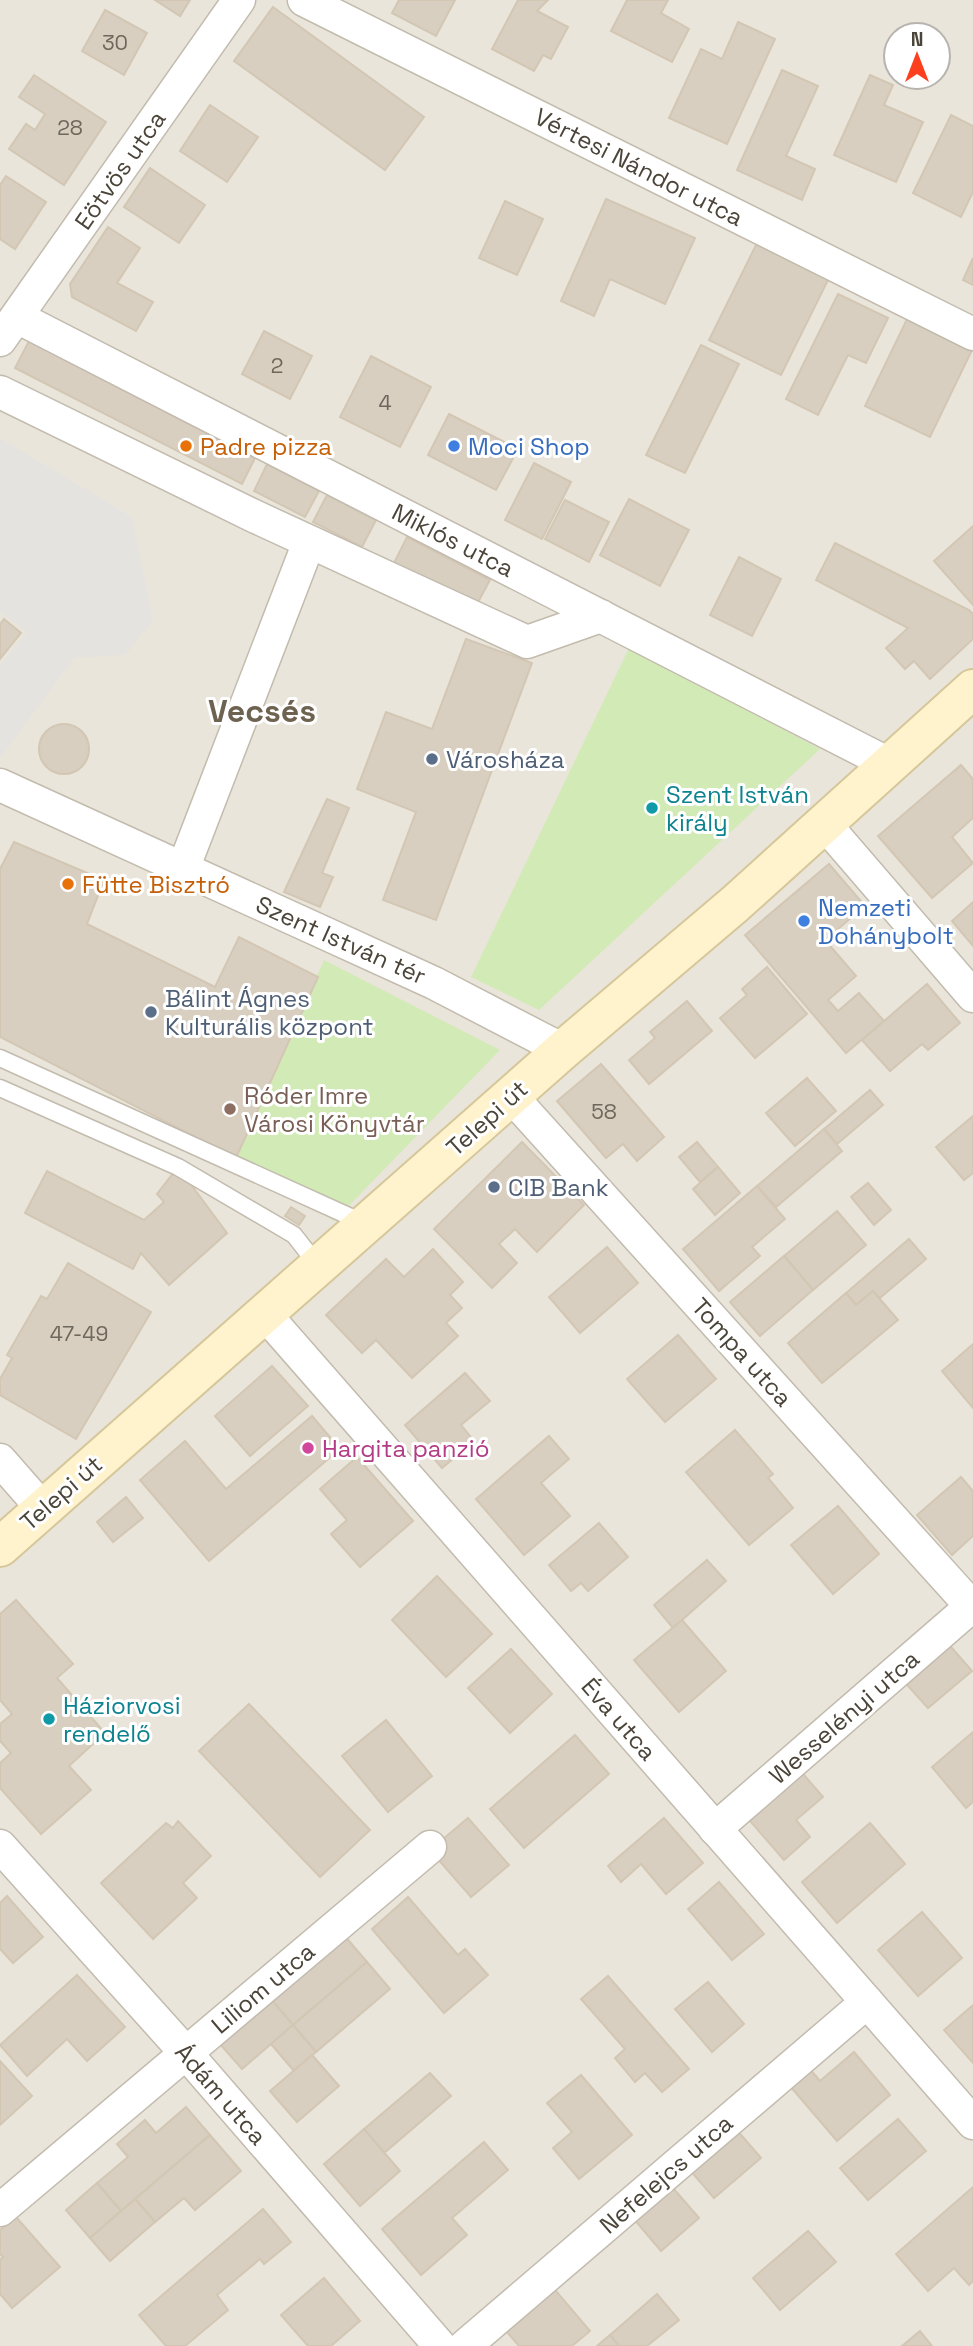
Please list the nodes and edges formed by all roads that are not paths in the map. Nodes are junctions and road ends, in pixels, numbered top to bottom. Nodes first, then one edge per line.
1 (239, 0) edge
2 (304, 0) edge
3 (8, 329) edge
4 (973, 334) edge
5 (0, 392) edge
6 (309, 542) junction
7 (601, 616) junction
8 (973, 689) edge
9 (889, 764) junction
10 (0, 785) edge
11 (823, 822) junction
12 (183, 869) junction
13 (973, 996) edge
14 (564, 1050) junction
15 (0, 1058) edge
16 (0, 1088) edge
17 (512, 1096) junction
18 (367, 1224) junction
19 (319, 1267) junction
20 (264, 1313) junction
21 (0, 1460) edge
22 (43, 1509) junction
23 (0, 1547) edge
24 (972, 1606) edge
25 (715, 1829) junction
26 (0, 1846) edge
27 (430, 1847) dead end
28 (867, 2002) junction
29 (186, 2053) junction
30 (973, 2123) edge
31 (0, 2210) edge
32 (440, 2346) edge
33 (465, 2346) edge

1 - 3 street, Eötvös utca
2 - 4 street, Vértesi Nándor utca
3 - 7 street, Miklós utca
5 - 6 street
6 - 7 street
6 - 12 street
7 - 9 street, Miklós utca
8 - 9 main road, Telepi út
9 - 11 main road, Telepi út
10 - 12 street, Szent István tér
11 - 13 street
11 - 14 main road, Telepi út
12 - 14 street, Szent István tér
14 - 17 main road, Telepi út
15 - 18 lane
16 - 19 lane
17 - 18 main road, Telepi út
17 - 24 street, Tompa utca
18 - 19 main road, Telepi út
19 - 20 main road, Telepi út
20 - 22 main road, Telepi út
20 - 25 street, Éva utca
21 - 22 street
22 - 23 main road, Telepi út
24 - 25 street, Wesselényi utca
25 - 28 street, Éva utca
26 - 29 street, Ádám utca
27 - 29 street, Liliom utca
28 - 30 street, Éva utca
28 - 33 street, Nefelejcs utca
29 - 31 street, Liliom utca
29 - 32 street, Ádám utca

